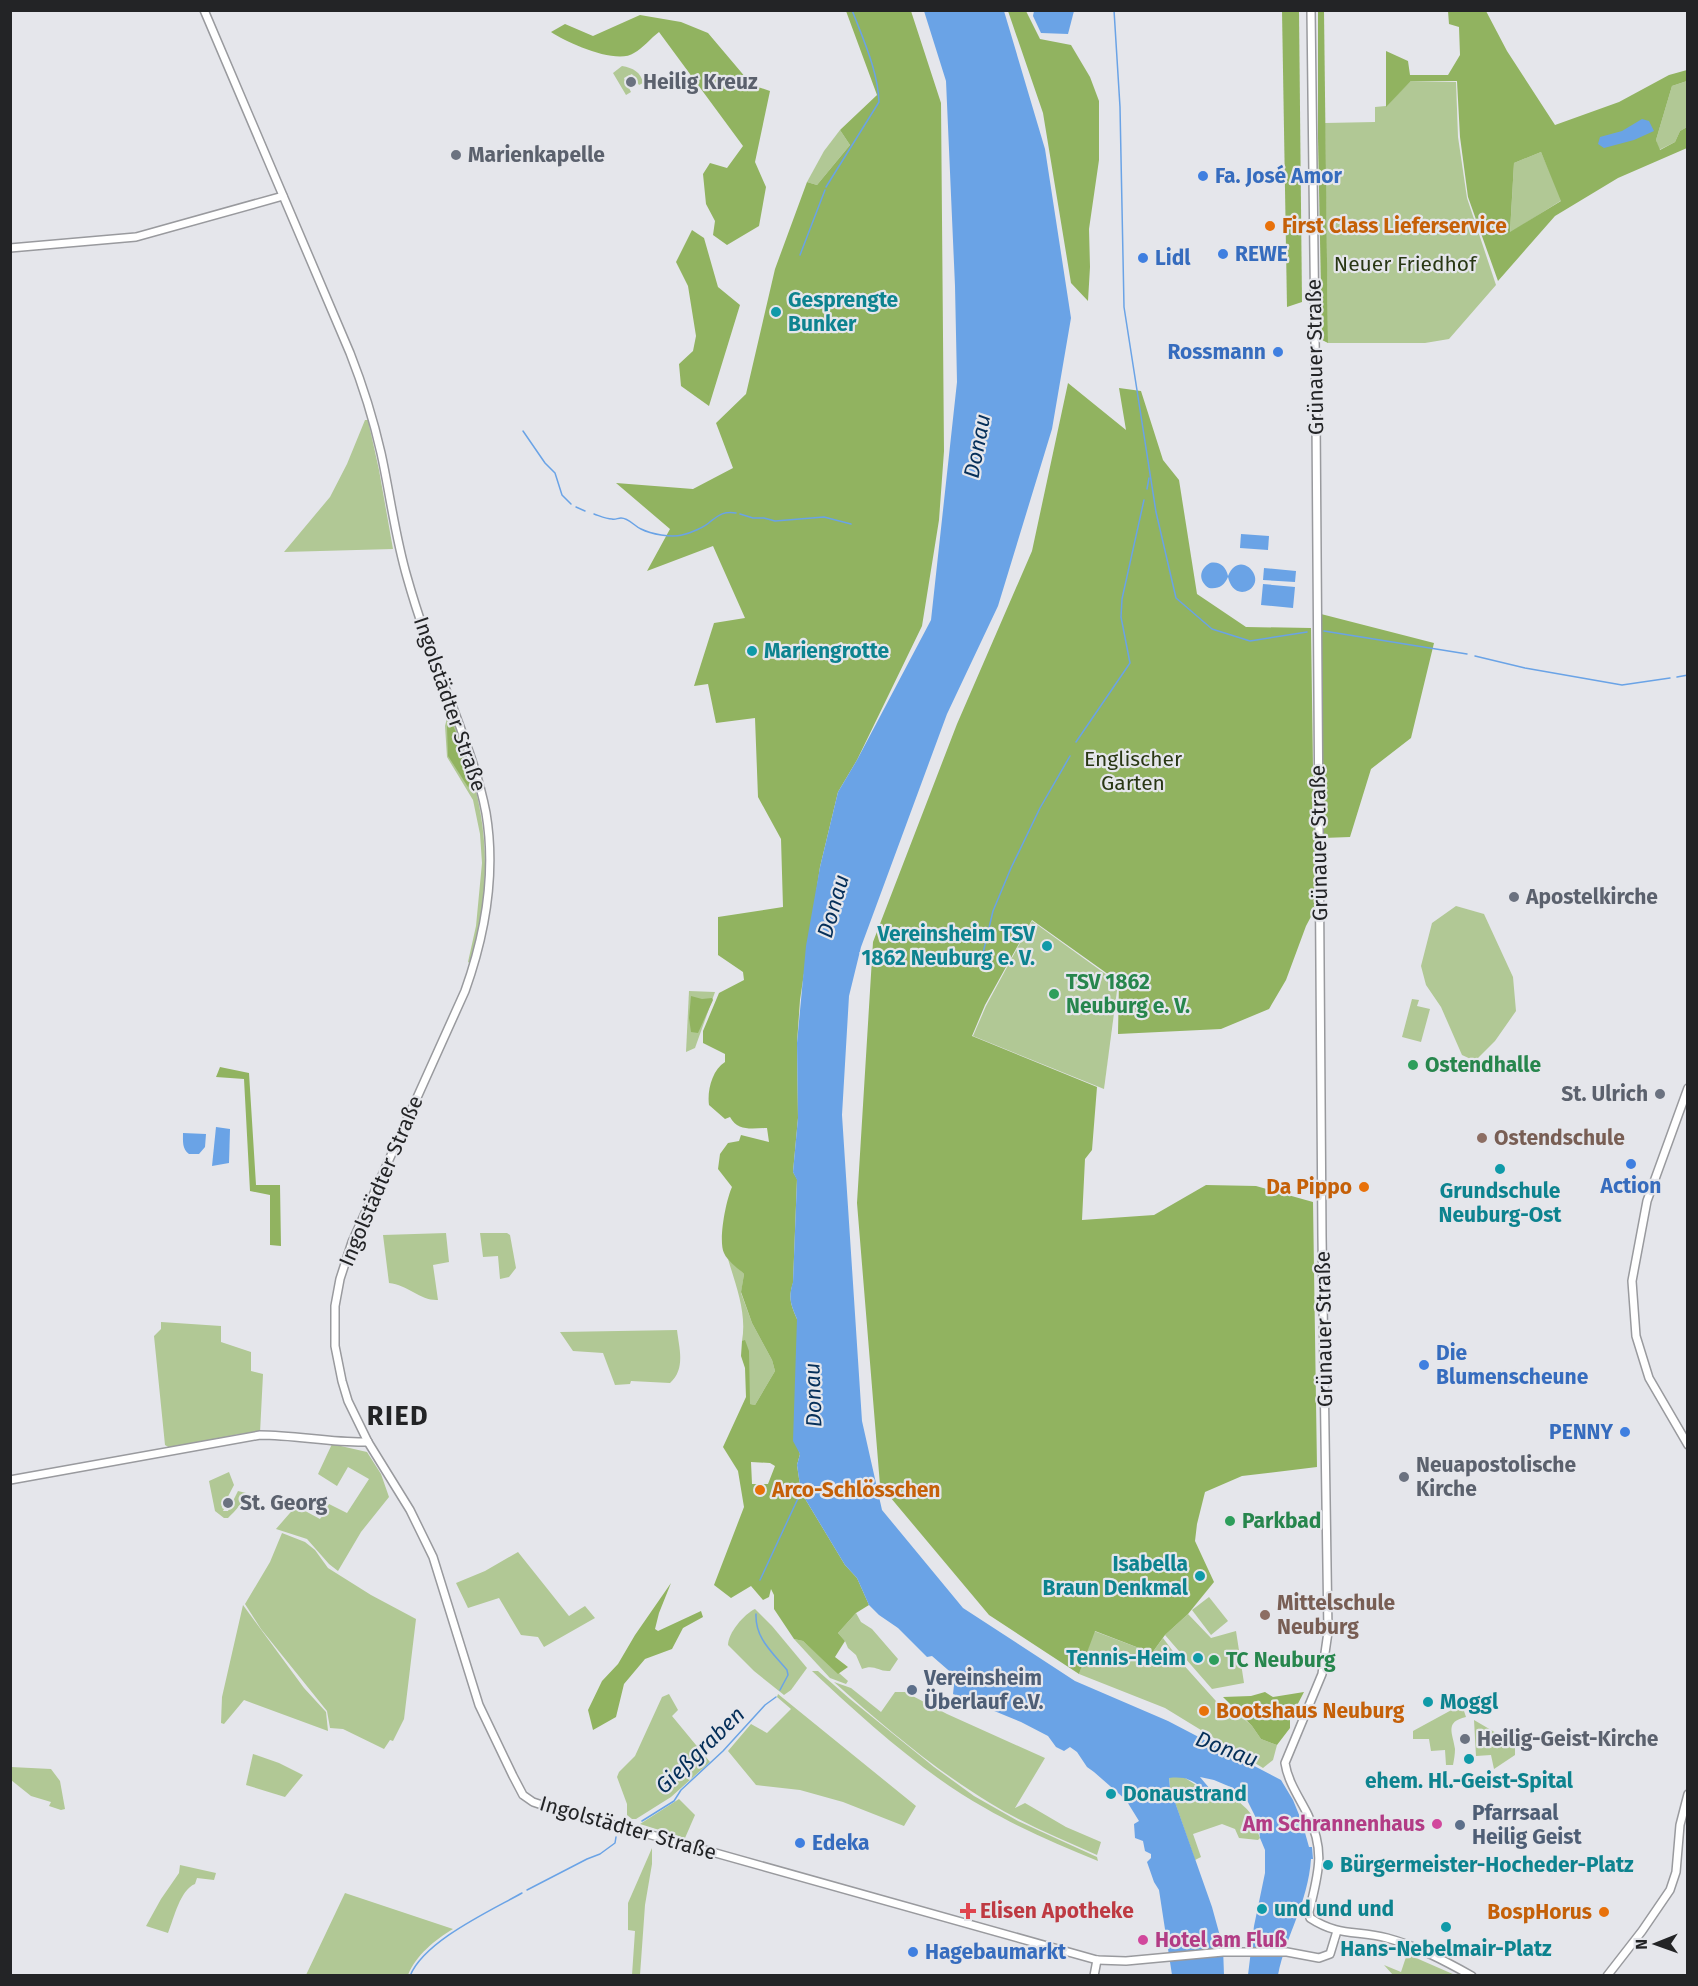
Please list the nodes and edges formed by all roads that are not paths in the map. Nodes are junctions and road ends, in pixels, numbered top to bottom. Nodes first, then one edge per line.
1 (204, 10) edge
2 (1311, 10) edge
3 (283, 196) junction
4 (10, 248) edge
5 (1688, 1088) edge
6 (368, 1442) junction
7 (1688, 1445) edge
8 (10, 1480) edge
9 (1688, 1794) edge
10 (1337, 1931) junction
11 (1097, 1960) junction
12 (1094, 1976) edge
13 (1472, 1976) edge
14 (1607, 1976) edge

1 - 3 main road, Ingolstädter Straße
2 - 10 main road, Grünauer Straße
3 - 4 main road
3 - 6 main road, Ingolstädter Straße
5 - 7 main road
6 - 8 main road
6 - 11 main road, Ingolstädter Straße
9 - 14 main road
10 - 11 main road, Ingolstädter Straße
10 - 13 main road
11 - 12 main road

